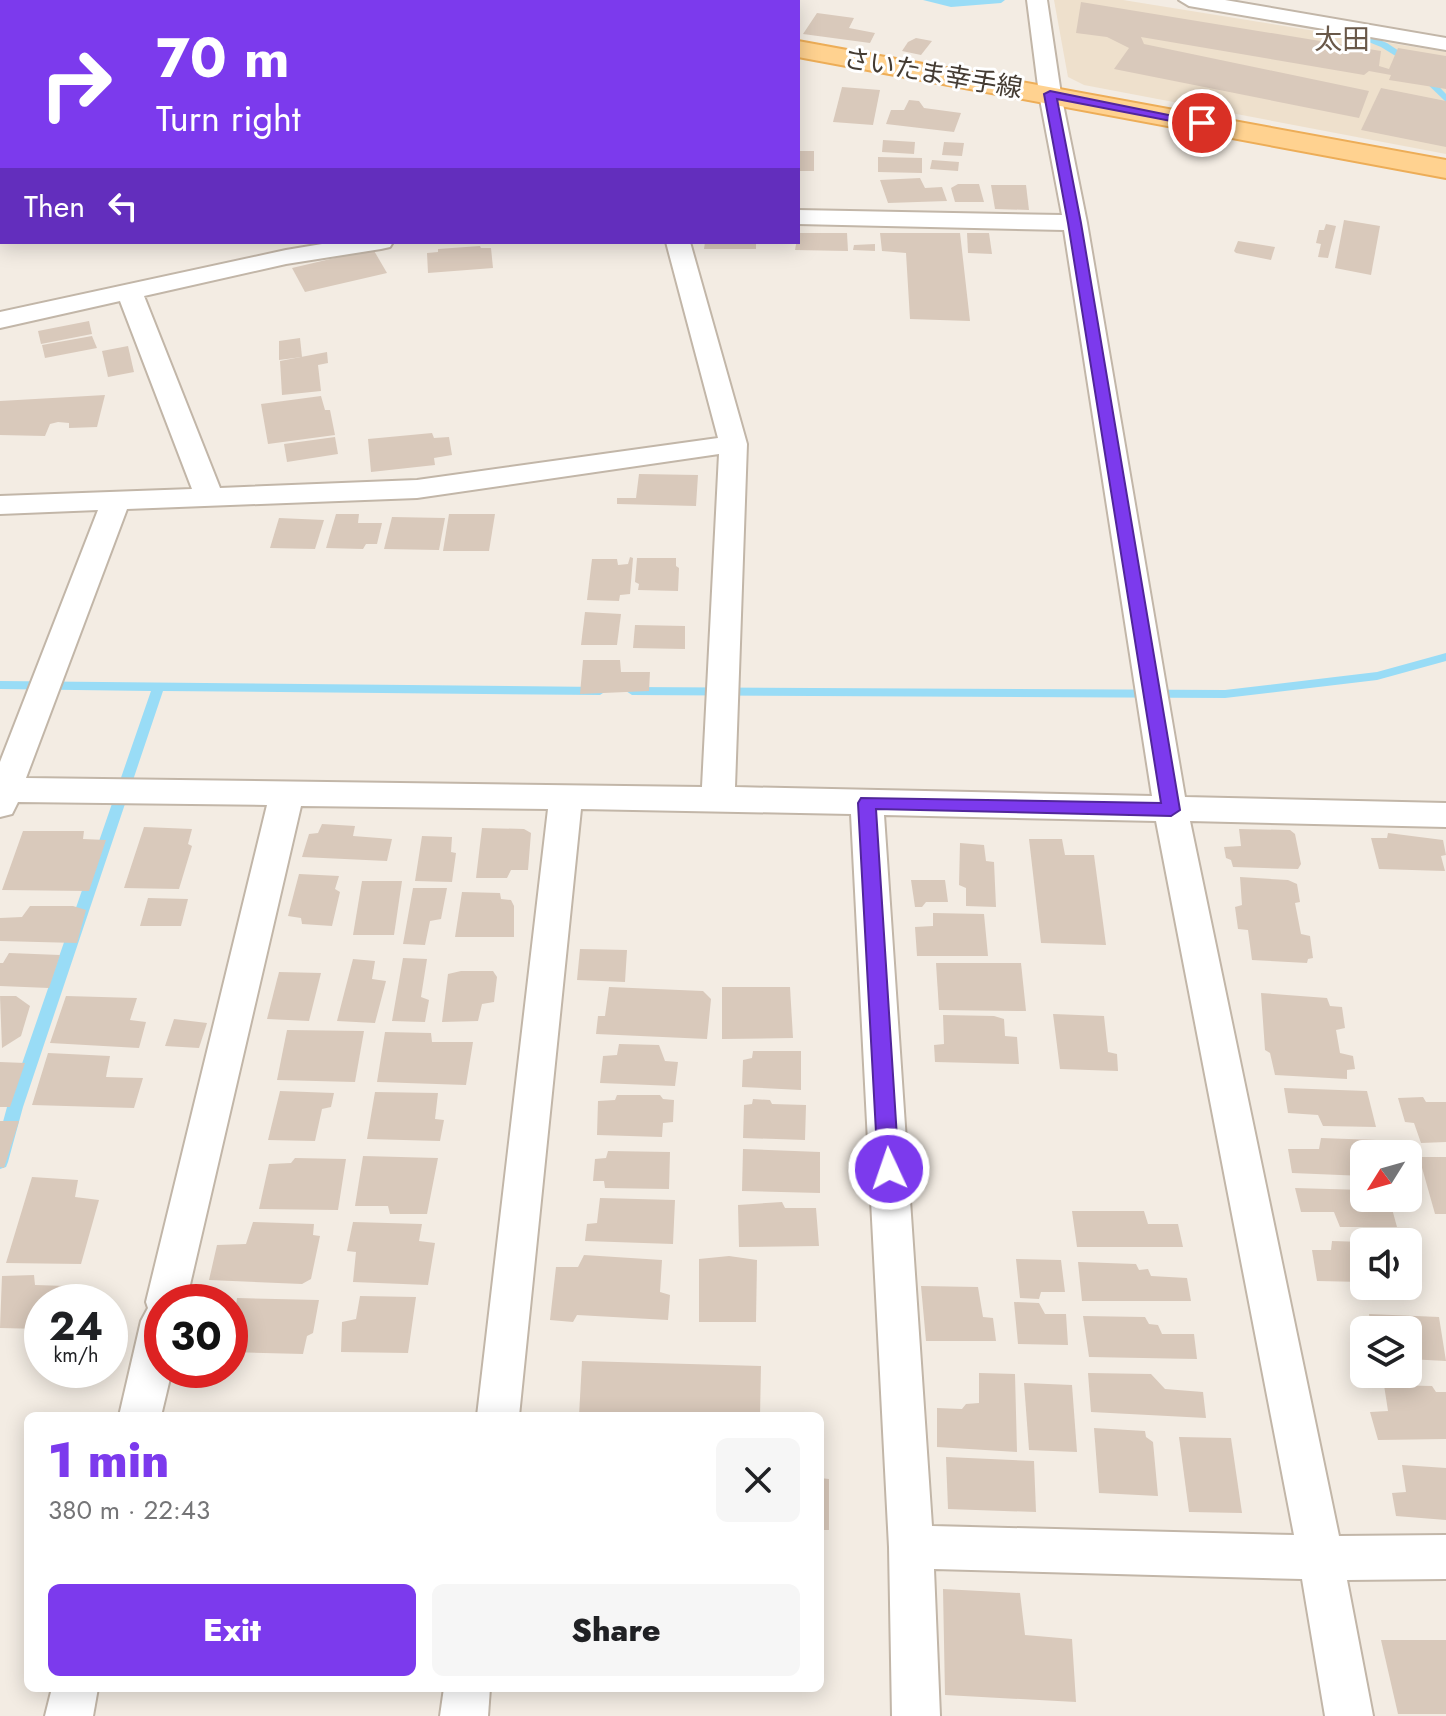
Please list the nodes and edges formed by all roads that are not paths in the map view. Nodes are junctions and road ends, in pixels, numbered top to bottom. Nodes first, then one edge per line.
1 (1037, 0) edge
2 (1189, 0) edge
3 (1446, 44) edge
4 (800, 49) edge
5 (1050, 94) junction
6 (1446, 169) edge
7 (800, 217) edge
8 (1075, 223) junction
9 (368, 244) edge
10 (679, 244) edge
11 (130, 293) junction
12 (0, 320) edge
13 (733, 444) junction
14 (209, 496) junction
15 (116, 500) junction
16 (0, 505) edge
17 (287, 793) junction
18 (2, 795) edge
19 (566, 796) junction
20 (718, 799) junction
21 (867, 803) junction
22 (1171, 810) junction
23 (1446, 815) edge
24 (170, 1284) edge
25 (146, 1388) edge
26 (141, 1412) edge
27 (498, 1412) edge
28 (911, 1547) junction
29 (1446, 1557) edge
30 (1321, 1558) junction
31 (74, 1692) edge
32 (467, 1692) edge
33 (69, 1716) edge
34 (464, 1716) edge
35 (916, 1716) edge
36 (1349, 1716) edge

1 - 5 street
2 - 3 street
4 - 5 main road, さいたま幸手線
5 - 6 main road, さいたま幸手線
5 - 8 street
7 - 8 street
8 - 22 street
9 - 11 street
10 - 13 street
11 - 12 street
11 - 14 street
13 - 14 street
13 - 20 street
14 - 15 street
15 - 16 street
15 - 18 street
17 - 18 street
17 - 19 street
17 - 24 street
19 - 20 street
19 - 27 street
20 - 21 street
21 - 22 street
21 - 28 street
22 - 23 street
22 - 30 street
25 - 26 street
28 - 30 street
28 - 35 street
29 - 30 street
30 - 36 street
31 - 33 street
32 - 34 street

